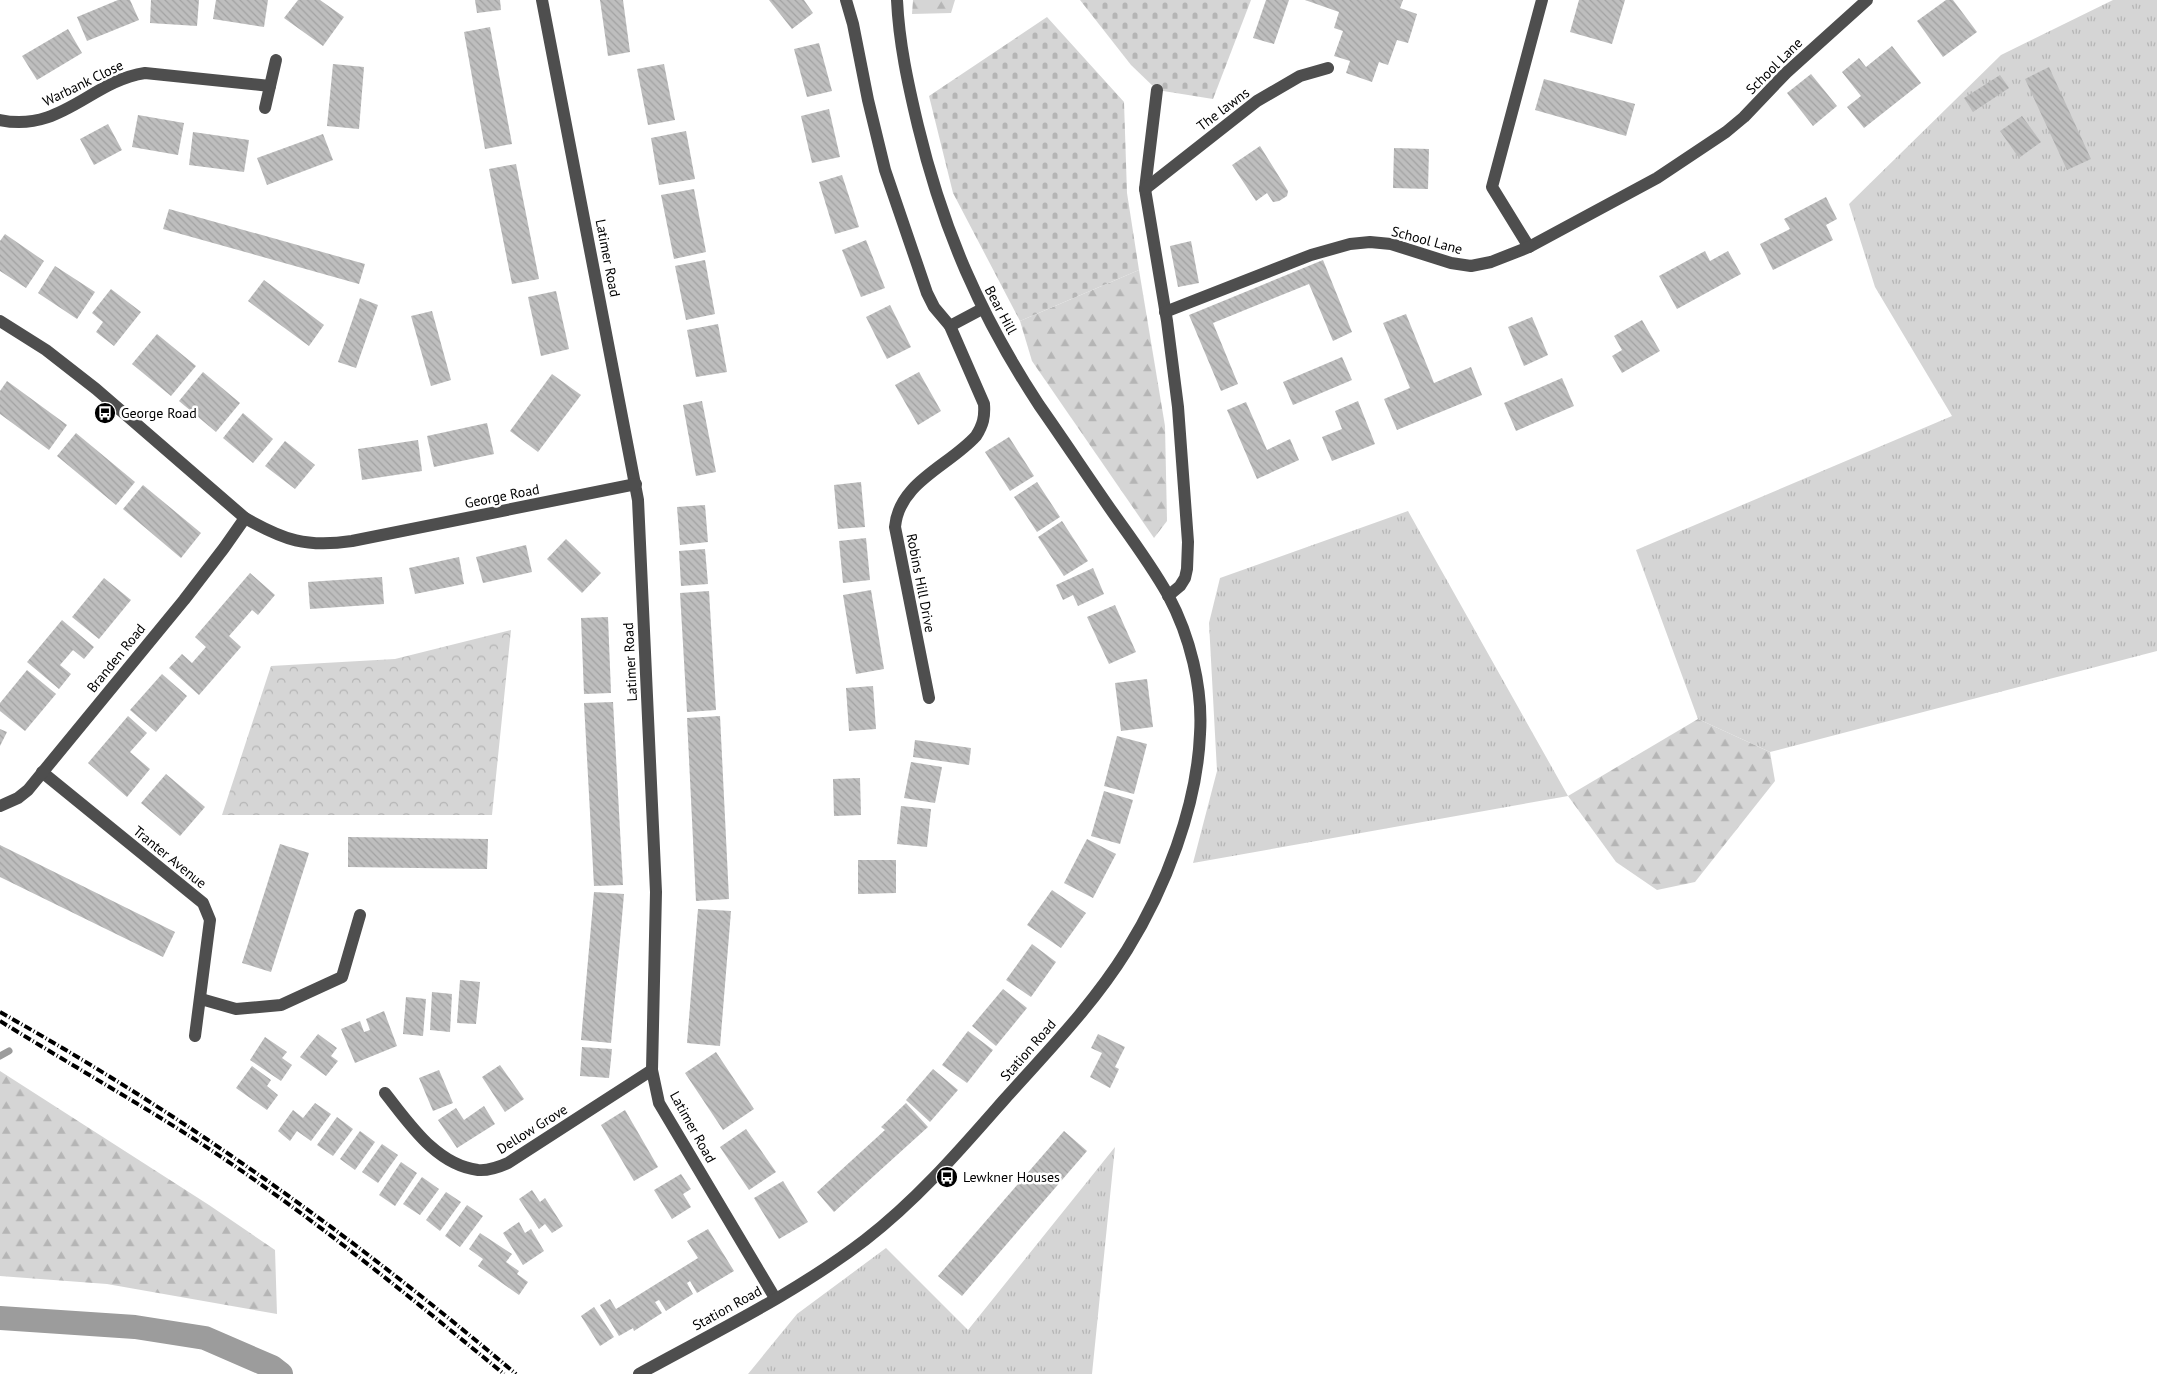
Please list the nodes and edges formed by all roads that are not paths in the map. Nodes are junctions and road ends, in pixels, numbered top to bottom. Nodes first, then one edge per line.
1 (542, 0) edge
2 (846, 0) edge
3 (897, 0) edge
4 (1542, 0) edge
5 (1868, 0) edge
6 (276, 60) dead end
7 (1328, 68) dead end
8 (270, 86) junction
9 (1157, 90) dead end
10 (265, 108) dead end
11 (0, 120) edge
12 (1145, 189) junction
13 (1529, 247) junction
14 (982, 309) junction
15 (1165, 312) junction
16 (0, 321) edge
17 (950, 326) junction
18 (636, 484) junction
19 (245, 518) junction
20 (1168, 596) junction
21 (929, 698) dead end
22 (42, 772) junction
23 (0, 806) edge
24 (360, 914) dead end
25 (201, 998) junction
26 (195, 1036) dead end
27 (652, 1070) junction
28 (385, 1093) dead end
29 (775, 1298) junction
30 (639, 1374) edge

1 - 18 street, Latimer Road
2 - 17 street, Robins Hill Drive
3 - 14 street, Bear Hill
4 - 13 street
5 - 13 street, School Lane
6 - 8 street
7 - 12 street, The lawns
8 - 10 street
8 - 11 street, Warbank Close
9 - 12 street
12 - 15 street
13 - 15 street, School Lane
14 - 17 street
14 - 20 street, Bear Hill
15 - 20 street
16 - 19 street, George Road
17 - 21 street, Robins Hill Drive
18 - 19 street, George Road
18 - 27 street, Latimer Road
19 - 22 street, Branden Road
20 - 29 street, Station Road
22 - 23 street, Branden Road
22 - 25 street, Tranter Avenue
24 - 25 street
25 - 26 street, Tranter Avenue
27 - 28 street, Dellow Grove
27 - 29 street, Latimer Road
29 - 30 street, Station Road

